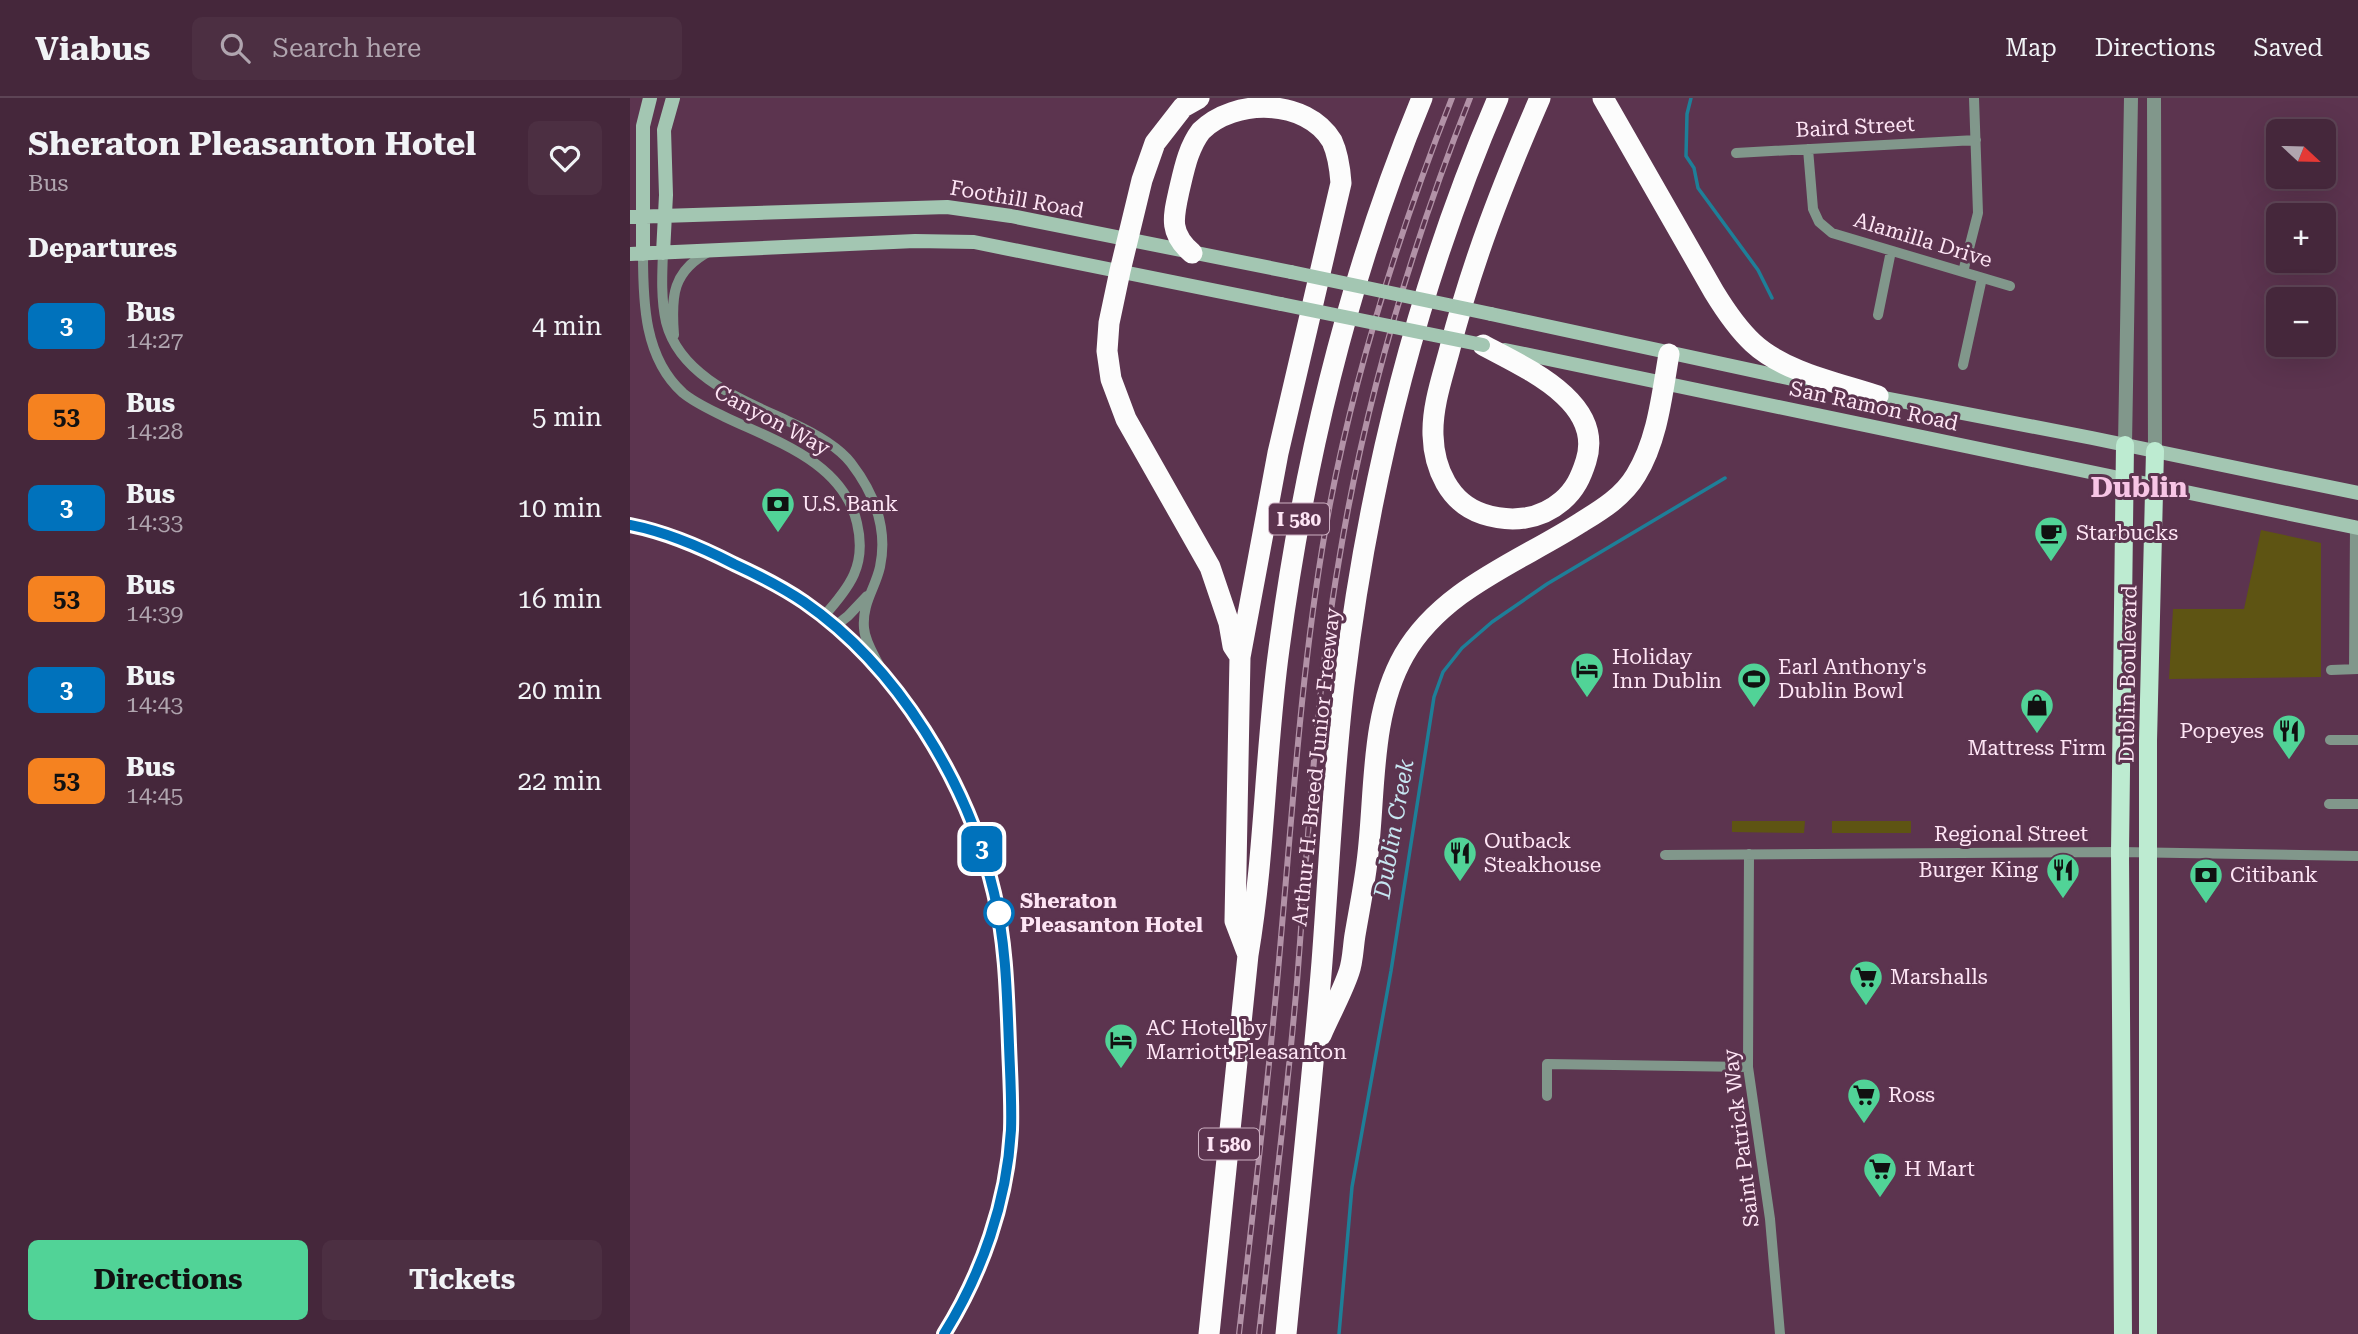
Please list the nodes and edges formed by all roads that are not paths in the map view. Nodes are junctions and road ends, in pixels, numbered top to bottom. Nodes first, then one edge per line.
1 (650, 98) edge
2 (673, 98) edge
3 (1199, 98) edge
4 (1422, 98) edge
5 (1498, 98) edge
6 (1540, 98) edge
7 (1603, 98) edge
8 (1974, 98) edge
9 (2131, 98) edge
10 (2154, 98) edge
11 (1976, 140) junction
12 (1808, 149) junction
13 (1737, 153) dead end
14 (637, 216) edge
15 (665, 216) junction
16 (1127, 240) junction
17 (710, 251) junction
18 (1891, 251) junction
19 (663, 253) junction
20 (1192, 253) junction
21 (637, 254) edge
22 (1120, 271) junction
23 (1963, 272) junction
24 (1982, 278) junction
25 (2010, 286) dead end
26 (1390, 293) joint
27 (1878, 315) dead end
28 (675, 344) junction
29 (1483, 345) junction
30 (1669, 354) junction
31 (1963, 365) dead end
32 (1664, 384) junction
33 (1878, 396) junction
34 (2125, 445) junction
35 (2155, 451) junction
36 (2124, 480) junction
37 (2154, 486) junction
38 (2358, 494) edge
39 (630, 525) edge
40 (2356, 527) edge
41 (868, 595) junction
42 (823, 617) junction
43 (834, 627) junction
44 (1240, 657) junction
45 (2356, 669) edge
46 (2331, 670) dead end
47 (886, 679) junction
48 (2330, 740) dead end
49 (2358, 740) edge
50 (2329, 804) dead end
51 (2358, 804) edge
52 (2120, 852) junction
53 (2149, 853) junction
54 (1749, 854) junction
55 (1665, 855) dead end
56 (2358, 856) edge
57 (1248, 955) junction
58 (1314, 1049) junction
59 (1748, 1067) junction
60 (1547, 1096) dead end
61 (2123, 1219) junction
62 (2148, 1251) junction
63 (2123, 1257) junction
64 (2148, 1284) junction
65 (944, 1334) edge
66 (1209, 1334) edge
67 (1286, 1334) edge
68 (1780, 1334) edge
69 (2123, 1334) edge
70 (2148, 1334) edge

1 - 14 main road
2 - 15 main road
3 - 16 highway
4 - 57 highway, I 580
5 - 58 highway, Arthur H. Breed Junior Freeway
6 - 29 highway
7 - 33 highway
8 - 11 street
9 - 34 street, Dublin Boulevard
10 - 35 street, Dublin Boulevard
11 - 12 street, Baird Street
11 - 23 street
12 - 13 street, Baird Street
12 - 18 street, Alamilla Drive
14 - 15 main road, Foothill Road
14 - 21 main road
15 - 16 main road, Foothill Road
15 - 19 main road
16 - 20 main road, Foothill Road
16 - 22 highway
17 - 19 main road
17 - 22 main road
17 - 28 street
18 - 23 street, Alamilla Drive
18 - 27 street
19 - 21 main road
19 - 28 street, Canyon Way
20 - 26 main road, Foothill Road, bridge
20 - 44 highway
21 - 42 street, Canyon Way
22 - 29 main road, San Ramon Road, bridge
22 - 44 highway
23 - 24 street, Alamilla Drive
24 - 25 street, Alamilla Drive
24 - 31 street
26 - 30 main road, San Ramon Road, bridge
28 - 41 street, Canyon Way
29 - 32 main road, San Ramon Road
30 - 32 highway
30 - 33 main road, San Ramon Road
32 - 36 main road, San Ramon Road
32 - 58 highway
33 - 34 main road, San Ramon Road
34 - 35 main road, San Ramon Road
34 - 36 main road, Dublin Boulevard
35 - 37 main road, Dublin Boulevard
35 - 38 main road, San Ramon Road
36 - 37 main road, San Ramon Road
36 - 52 main road, Dublin Boulevard
37 - 40 main road, San Ramon Road
37 - 53 main road, Dublin Boulevard
39 - 42 street
40 - 45 street
41 - 43 street, Canyon Way
41 - 47 street, Canyon Way
42 - 43 street
43 - 47 street
44 - 57 highway
45 - 46 street
47 - 65 street
48 - 49 street
50 - 51 street
52 - 53 street, Regional Street
52 - 54 street, Regional Street
52 - 61 main road, Dublin Boulevard
53 - 56 street, Regional Street
53 - 62 main road, Dublin Boulevard
54 - 55 street, Regional Street
54 - 59 street, Saint Patrick Way
57 - 66 highway, I 580
58 - 67 highway, Arthur H. Breed Junior Freeway
59 - 60 street
59 - 68 street, Saint Patrick Way
61 - 62 main road
61 - 63 main road, Dublin Boulevard
62 - 64 main road, Dublin Boulevard
63 - 64 main road
63 - 69 main road, Dublin Boulevard
64 - 70 main road, Dublin Boulevard

